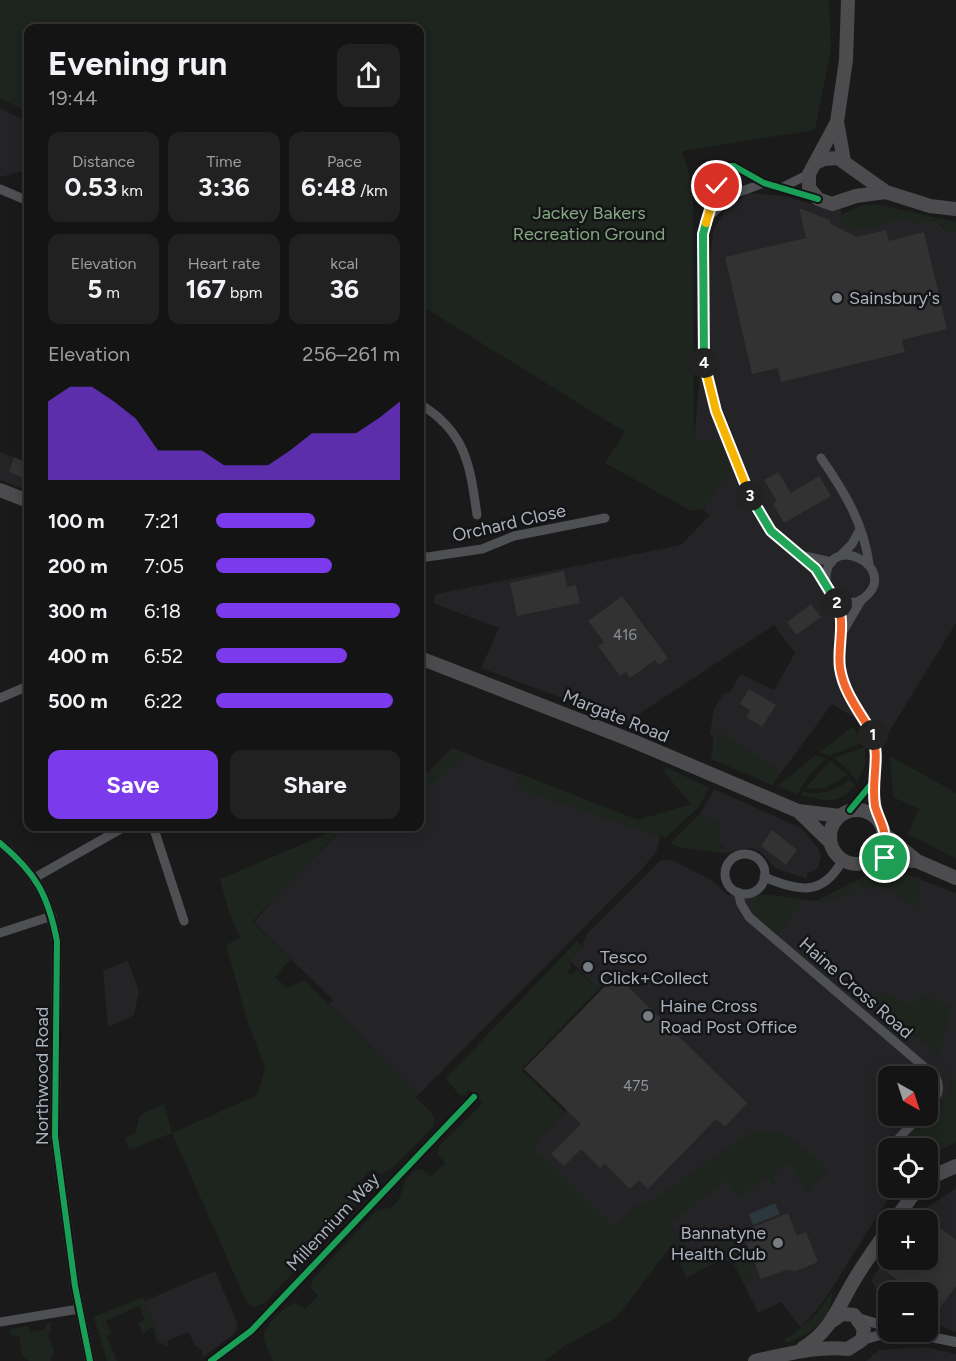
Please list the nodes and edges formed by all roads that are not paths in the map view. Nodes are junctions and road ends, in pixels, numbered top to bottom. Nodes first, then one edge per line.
1 (848, 0) edge
2 (837, 122) junction
3 (847, 164) junction
4 (813, 168) junction
5 (741, 171) junction
6 (764, 183) junction
7 (717, 186) junction
8 (783, 187) junction
9 (0, 189) edge
10 (886, 192) junction
11 (736, 193) junction
12 (24, 199) edge
13 (818, 199) junction
14 (840, 202) junction
15 (956, 209) edge
16 (709, 216) junction
17 (424, 406) edge
18 (821, 458) dead end
19 (0, 490) edge
20 (24, 499) edge
21 (477, 515) dead end
22 (605, 518) dead end
23 (860, 529) junction
24 (804, 556) junction
25 (424, 557) edge
26 (835, 559) junction
27 (869, 564) junction
28 (826, 585) junction
29 (834, 597) junction
30 (862, 599) junction
31 (841, 634) junction
32 (424, 660) edge
33 (24, 688) edge
34 (0, 698) edge
35 (873, 782) junction
36 (798, 811) junction
37 (845, 813) junction
38 (882, 828) junction
39 (117, 831) edge
40 (155, 831) edge
41 (830, 842) junction
42 (0, 843) edge
43 (874, 859) junction
44 (842, 861) junction
45 (916, 861) junction
46 (36, 877) junction
47 (764, 877) junction
48 (956, 878) edge
49 (738, 892) junction
50 (52, 916) junction
51 (184, 921) dead end
52 (0, 933) edge
53 (923, 1066) edge
54 (938, 1082) edge
55 (938, 1096) edge
56 (474, 1097) dead end
57 (911, 1126) edge
58 (900, 1138) edge
59 (956, 1166) edge
60 (938, 1174) edge
61 (878, 1245) edge
62 (855, 1278) junction
63 (79, 1309) junction
64 (856, 1317) junction
65 (0, 1322) edge
66 (831, 1324) junction
67 (878, 1324) edge
68 (878, 1336) edge
69 (938, 1338) edge
70 (862, 1340) junction
71 (956, 1341) edge
72 (837, 1346) junction
73 (801, 1349) junction
74 (90, 1361) edge
75 (211, 1361) edge
76 (754, 1361) edge

1 - 2 main road
2 - 3 main road
2 - 4 main road
3 - 4 main road
3 - 10 main road
3 - 14 main road
4 - 8 street
4 - 13 main road
5 - 6 street
5 - 7 street
5 - 11 street
6 - 8 street
6 - 11 street
7 - 11 street
7 - 16 street
8 - 13 street
9 - 12 street
10 - 14 main road
10 - 15 main road
11 - 16 street
13 - 14 main road
16 - 24 street
17 - 21 street
18 - 23 street
19 - 20 main road
22 - 25 street, Orchard Close
23 - 26 street
23 - 27 street
24 - 26 street
24 - 28 street
26 - 27 street
26 - 28 street
27 - 30 street
28 - 29 street
29 - 30 street
29 - 31 street
30 - 31 street
31 - 35 street
32 - 36 main road, Margate Road
33 - 34 street
35 - 37 street
35 - 38 street
36 - 37 main road, Margate Road
36 - 41 main road, Margate Road
37 - 38 main road, Margate Road
37 - 41 main road
38 - 43 main road
38 - 45 main road, Margate Road
39 - 46 street
40 - 51 street
41 - 44 main road, Margate Road
42 - 46 street, Northwood Road
43 - 44 main road, Margate Road
43 - 45 main road, Margate Road
44 - 47 street
45 - 48 main road, Margate Road
46 - 50 street, Northwood Road
47 - 49 street
47 - 49 street
49 - 53 street, Haine Cross Road
50 - 52 street
50 - 63 street, Northwood Road
54 - 55 street, Haine Cross Road
56 - 75 street, Millennium Way
57 - 58 street
59 - 60 main road
61 - 62 main road
62 - 64 main road
62 - 66 main road
63 - 65 street
63 - 74 street, Northwood Road
64 - 66 main road
64 - 67 street
64 - 70 main road
66 - 72 main road
66 - 73 main road
68 - 70 street
69 - 71 street
70 - 72 main road
72 - 73 main road
73 - 76 main road

